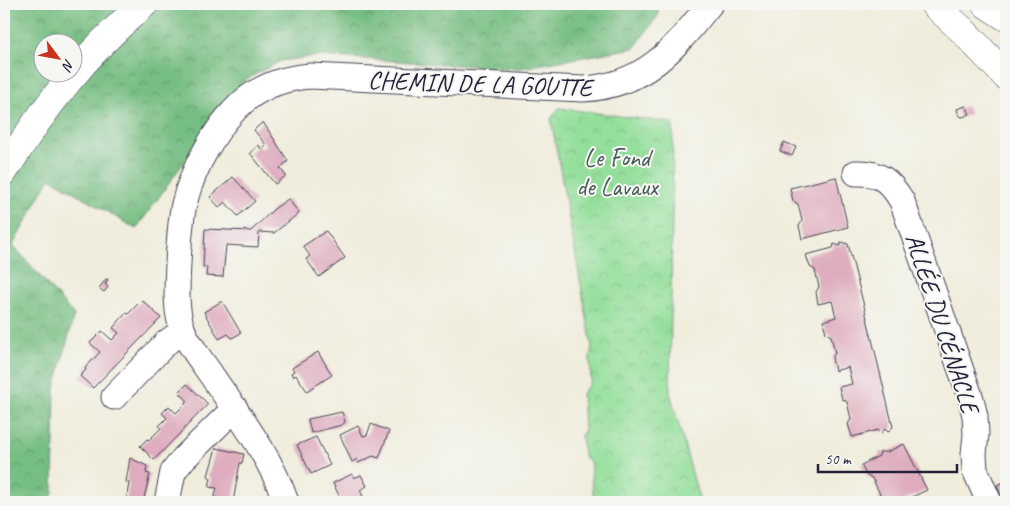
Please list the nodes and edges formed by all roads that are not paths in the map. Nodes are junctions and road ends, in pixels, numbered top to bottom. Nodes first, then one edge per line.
1 (119, 4) edge
2 (144, 4) edge
3 (710, 4) edge
4 (934, 4) edge
5 (956, 4) edge
6 (986, 4) edge
7 (1006, 17) edge
8 (82, 40) edge
9 (1006, 54) edge
10 (1006, 76) edge
11 (46, 82) edge
12 (4, 142) edge
13 (4, 171) edge
14 (856, 173) dead end
15 (183, 331) junction
16 (114, 397) dead end
17 (235, 408) junction
18 (166, 502) edge
19 (286, 502) edge
20 (990, 502) edge

1 - 8 main road
2 - 13 main road
3 - 15 street, CHEMIN DE LA GOUTTE
4 - 10 main road
5 - 9 main road
6 - 7 main road
11 - 12 main road
14 - 20 street, ALLÉE DU CÉNACLE
15 - 16 street
15 - 17 street
17 - 18 street
17 - 19 street

